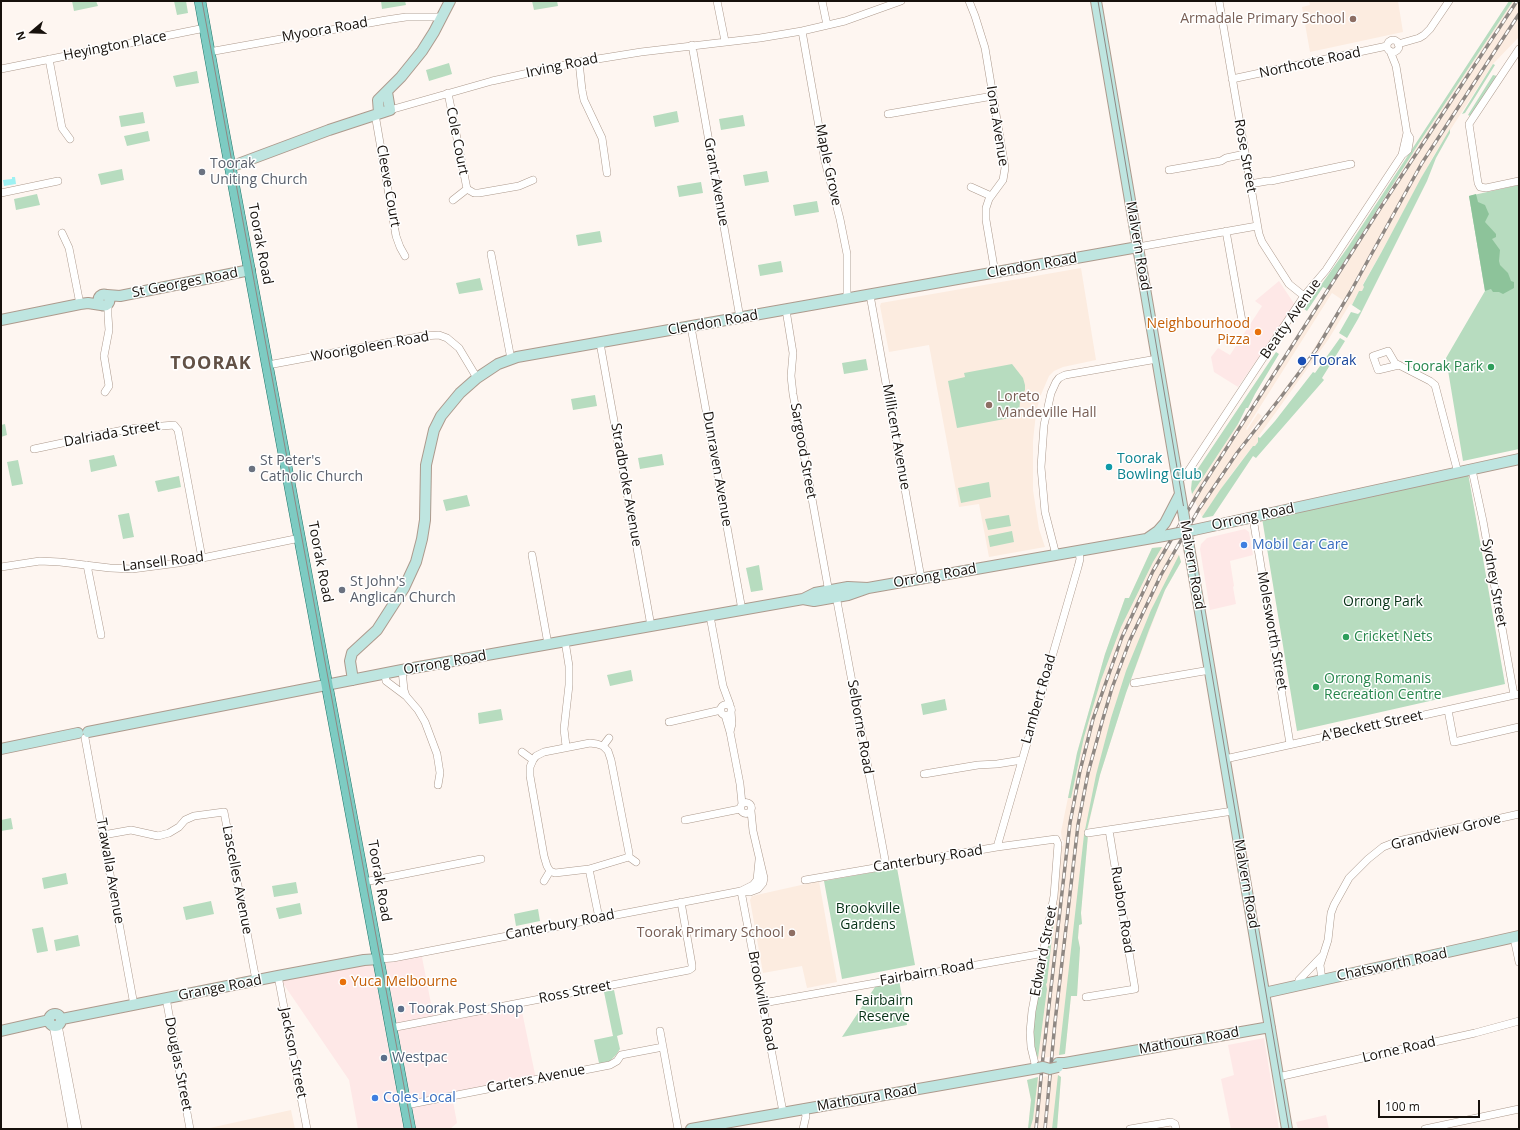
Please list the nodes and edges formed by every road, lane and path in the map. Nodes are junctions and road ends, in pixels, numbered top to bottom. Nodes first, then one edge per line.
1 (200, 1) edge
2 (450, 1) edge
3 (717, 1) edge
4 (822, 1) edge
5 (901, 1) edge
6 (969, 1) edge
7 (1096, 1) edge
8 (1219, 1) edge
9 (1449, 1) edge
10 (442, 17) junction
11 (827, 25) junction
12 (205, 28) junction
13 (802, 31) junction
14 (725, 41) junction
15 (692, 45) junction
16 (1393, 48) junction
17 (1519, 49) edge
18 (209, 52) junction
19 (50, 59) junction
20 (580, 62) junction
21 (1, 69) edge
22 (1232, 79) junction
23 (386, 92) junction
24 (448, 93) junction
25 (993, 96) junction
26 (390, 110) junction
27 (377, 114) junction
28 (888, 114) dead end
29 (70, 139) dead end
30 (1245, 154) junction
31 (1351, 164) dead end
32 (230, 167) junction
33 (1169, 170) dead end
34 (607, 173) dead end
35 (533, 180) dead end
36 (1519, 181) edge
37 (58, 182) dead end
38 (1250, 184) junction
39 (971, 187) dead end
40 (467, 189) junction
41 (1, 193) edge
42 (991, 196) junction
43 (453, 200) dead end
44 (1257, 226) junction
45 (1226, 231) junction
46 (62, 233) dead end
47 (1138, 247) junction
48 (491, 254) dead end
49 (405, 256) dead end
50 (250, 270) junction
51 (995, 273) junction
52 (870, 295) junction
53 (1304, 296) junction
54 (847, 299) junction
55 (104, 302) junction
56 (84, 303) junction
57 (786, 310) junction
58 (740, 318) junction
59 (1, 320) edge
60 (1242, 321) dead end
61 (691, 327) junction
62 (600, 343) junction
63 (511, 359) junction
64 (1157, 359) junction
65 (1392, 363) dead end
66 (268, 365) junction
67 (477, 378) junction
68 (106, 392) dead end
69 (34, 449) dead end
70 (1519, 460) edge
71 (1472, 470) junction
72 (1458, 473) junction
73 (1177, 479) junction
74 (1180, 494) junction
75 (1253, 518) junction
76 (1189, 534) junction
77 (300, 538) junction
78 (1147, 539) junction
79 (1079, 551) junction
80 (532, 555) dead end
81 (1056, 555) junction
82 (202, 558) junction
83 (87, 565) junction
84 (1, 567) edge
85 (921, 578) junction
86 (832, 594) junction
87 (742, 610) junction
88 (710, 616) junction
89 (651, 626) junction
90 (101, 635) dead end
91 (565, 641) junction
92 (548, 644) junction
93 (402, 670) junction
94 (1210, 670) junction
95 (385, 674) junction
96 (356, 679) junction
97 (1134, 683) dead end
98 (328, 684) junction
99 (1517, 695) edge
100 (406, 696) junction
101 (726, 709) junction
102 (1448, 710) junction
103 (669, 722) dead end
104 (1519, 727) edge
105 (84, 735) junction
106 (609, 738) dead end
107 (1290, 744) junction
108 (566, 746) junction
109 (603, 746) junction
110 (1, 749) edge
111 (522, 752) dead end
112 (1225, 759) junction
113 (533, 760) junction
114 (1022, 760) junction
115 (924, 774) dead end
116 (740, 784) junction
117 (438, 785) dead end
118 (751, 808) junction
119 (742, 809) junction
120 (1233, 811) junction
121 (1519, 814) edge
122 (685, 820) dead end
123 (1109, 830) junction
124 (753, 831) junction
125 (1088, 833) dead end
126 (103, 836) junction
127 (1051, 839) joint
128 (997, 847) junction
129 (629, 857) junction
130 (481, 859) dead end
131 (636, 862) dead end
132 (886, 866) junction
133 (589, 869) junction
134 (550, 871) junction
135 (805, 880) dead end
136 (544, 881) dead end
137 (364, 882) junction
138 (741, 891) junction
139 (681, 902) junction
140 (599, 918) junction
141 (1516, 937) edge
142 (1044, 953) junction
143 (1322, 956) junction
144 (379, 959) junction
145 (1519, 962) edge
146 (278, 976) junction
147 (256, 980) junction
148 (1322, 980) junction
149 (1298, 985) junction
150 (1264, 992) junction
151 (1086, 997) dead end
152 (166, 998) junction
153 (762, 1003) junction
154 (134, 1005) junction
155 (1519, 1021) edge
156 (55, 1022) junction
157 (1270, 1027) junction
158 (391, 1028) junction
159 (1, 1030) edge
160 (660, 1031) dead end
161 (663, 1047) junction
162 (1039, 1068) junction
163 (1278, 1077) junction
164 (406, 1104) junction
165 (804, 1108) junction
166 (1519, 1108) edge
167 (783, 1112) junction
168 (1175, 1126) edge
169 (72, 1129) edge
170 (78, 1129) edge
171 (190, 1129) edge
172 (307, 1129) edge
173 (410, 1129) edge
174 (678, 1129) edge
175 (691, 1129) edge
176 (803, 1129) edge
177 (1130, 1129) edge
178 (1287, 1129) edge
179 (1425, 1129) edge

1 - 12 main road, Toorak Road
2 - 10 street
3 - 14 street
4 - 11 street
5 - 11 street, Irving Road
6 - 25 street, Iona Avenue
7 - 47 street, Malvern Road
8 - 22 street, Rose Street
9 - 16 street, Northcote Road
10 - 18 street, Myoora Road
10 - 23 street
11 - 13 street, Irving Road
12 - 18 main road, Toorak Road
12 - 19 street, Heyington Place
13 - 14 street, Irving Road
13 - 54 street, Maple Grove
14 - 15 street, Irving Road
15 - 20 street, Irving Road
15 - 58 street, Grant Avenue
16 - 22 street, Northcote Road
16 - 53 street, Beatty Avenue
17 - 36 street
18 - 32 main road, Toorak Road
19 - 21 street, Heyington Place
19 - 29 street
20 - 24 street, Irving Road
20 - 34 street
22 - 30 street, Rose Street
23 - 26 street
23 - 27 street
24 - 26 street, Irving Road
24 - 40 street, Cole Court
25 - 28 street
25 - 42 street, Iona Avenue
26 - 27 street, Irving Road
27 - 32 street, Irving Road
27 - 49 street, Cleeve Court
30 - 33 street
30 - 38 street, Rose Street
31 - 38 street
32 - 50 main road, Toorak Road
35 - 40 street, Cole Court
37 - 41 street
38 - 44 street, Rose Street
39 - 42 street
40 - 43 street, Cole Court
42 - 51 street, Iona Avenue
44 - 45 street, Clendon Road
44 - 53 street, Rose Street
45 - 47 street, Clendon Road
45 - 60 street
46 - 56 street
47 - 51 street, Clendon Road
47 - 64 street, Malvern Road
48 - 63 street
50 - 55 street, St Georges Road
50 - 66 main road, Toorak Road
51 - 52 street, Clendon Road
52 - 54 street, Clendon Road
52 - 85 street, Millicent Avenue
53 - 73 street, Beatty Avenue
54 - 57 street, Clendon Road
55 - 56 street, St Georges Road
55 - 68 street
56 - 59 street, St Georges Road
57 - 58 street, Clendon Road
57 - 86 street, Sargood Street
58 - 61 street, Clendon Road
61 - 62 street, Clendon Road
61 - 87 street, Dunraven Avenue
62 - 63 street, Clendon Road
62 - 89 street, Stradbroke Avenue
63 - 67 street, Clendon Road
64 - 73 street, Malvern Road
64 - 81 street
65 - 72 street
66 - 67 street, Woorigoleen Road
66 - 77 main road, Toorak Road
67 - 96 street, Clendon Road
69 - 82 street, Dalriada Street
70 - 71 street, Orrong Road
71 - 72 street, Orrong Road
71 - 99 street, Sydney Street
72 - 75 street, Orrong Road
73 - 74 street, Malvern Road
74 - 76 street, Malvern Road, bridge
74 - 78 street
75 - 76 street, Orrong Road
75 - 107 street, Molesworth Street
76 - 78 street, Orrong Road, bridge
76 - 94 street, Malvern Road
77 - 82 street, Lansell Road
77 - 98 main road, Toorak Road
78 - 79 street, Orrong Road
79 - 81 street, Orrong Road
79 - 114 street, Lambert Road
80 - 92 street
81 - 85 street, Orrong Road
82 - 83 street, Lansell Road
83 - 84 street, Lansell Road
83 - 90 street
85 - 86 street, Orrong Road
86 - 87 street, Orrong Road
86 - 132 street, Selborne Road
87 - 88 street, Orrong Road
88 - 89 street, Orrong Road
88 - 101 street
89 - 91 street, Orrong Road
91 - 92 street, Orrong Road
91 - 108 street
92 - 93 street, Orrong Road
93 - 95 street, Orrong Road
93 - 100 street
94 - 97 street
94 - 112 street, Malvern Road
95 - 96 street, Orrong Road
95 - 100 street
96 - 98 street, Orrong Road
98 - 105 street, Orrong Road
98 - 137 main road, Toorak Road
99 - 102 street, A'Beckett Street
100 - 117 street
101 - 103 street
101 - 116 street
102 - 104 street
102 - 107 street, A'Beckett Street
105 - 110 street, Orrong Road
105 - 126 street, Trawalla Avenue
106 - 109 street
107 - 112 street, A'Beckett Street
108 - 109 street
108 - 113 street
109 - 129 street
111 - 113 street
112 - 120 street, Malvern Road
113 - 134 street
114 - 115 street
114 - 128 street, Lambert Road
116 - 118 street
116 - 119 street
118 - 119 street
118 - 119 street
118 - 124 street
119 - 122 street
119 - 124 street
120 - 123 street
120 - 150 street, Malvern Road
121 - 143 street, Grandview Grove
123 - 125 street
123 - 151 street, Ruabon Road
124 - 138 street
126 - 147 street, Lascelles Avenue
126 - 154 street, Trawalla Avenue
127 - 128 street, Canterbury Road
127 - 142 street, Edward Street
128 - 132 street, Canterbury Road
129 - 131 street
129 - 133 street
130 - 137 street
132 - 135 street, Canterbury Road
133 - 134 street
133 - 140 street
134 - 136 street
137 - 144 main road, Toorak Road
138 - 139 street, Canterbury Road
138 - 153 street, Brookville Road
139 - 140 street, Canterbury Road
139 - 158 street, Ross Street
140 - 144 street, Canterbury Road
141 - 145 street
141 - 148 street, Chatsworth Road
142 - 153 street, Fairbairn Road
142 - 162 street, Edward Street
143 - 148 street, Grandview Grove
143 - 149 street, Grandview Grove
144 - 146 street, Grange Road
144 - 158 main road, Toorak Road
146 - 147 street, Grange Road
146 - 172 street, Jackson Street
147 - 152 street, Grange Road
148 - 149 street, Chatsworth Road
149 - 150 street, Chatsworth Road
150 - 157 street, Malvern Road
152 - 154 street, Grange Road
152 - 171 street, Douglas Street
153 - 167 street, Brookville Road
154 - 156 street, Grange Road
155 - 163 street, Lorne Road
156 - 159 street, Grange Road
156 - 169 street
156 - 170 street
157 - 162 street, Mathoura Road
157 - 163 street, Malvern Road
158 - 164 main road, Toorak Road
160 - 161 street
161 - 164 street, Carters Avenue
161 - 174 street
162 - 165 street, Mathoura Road
163 - 178 street, Malvern Road
164 - 173 main road, Toorak Road
165 - 167 street, Mathoura Road
165 - 176 street
166 - 179 street
167 - 175 street, Mathoura Road
168 - 177 street

